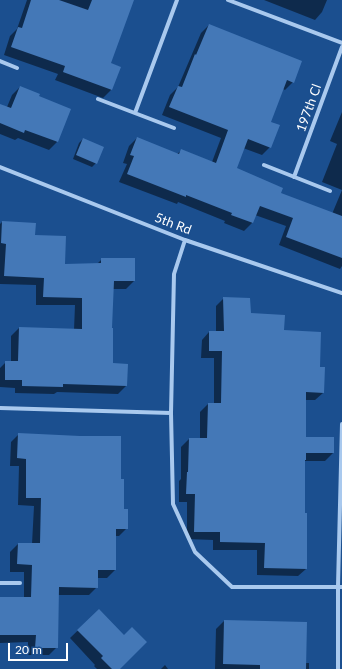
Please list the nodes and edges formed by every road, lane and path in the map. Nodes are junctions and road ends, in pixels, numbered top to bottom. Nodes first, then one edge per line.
1 (177, 0) edge
2 (228, 0) edge
3 (342, 43) edge
4 (342, 47) edge
5 (0, 61) edge
6 (17, 68) dead end
7 (98, 99) dead end
8 (135, 113) junction
9 (174, 128) dead end
10 (264, 165) dead end
11 (0, 167) edge
12 (294, 177) junction
13 (330, 191) dead end
14 (185, 240) junction
15 (342, 293) edge
16 (0, 408) edge
17 (171, 413) junction
18 (342, 424) edge
19 (0, 583) edge
20 (20, 583) dead end
21 (340, 587) edge
22 (338, 669) edge

1 - 8 street
2 - 3 street
4 - 12 street, 197th Cl
5 - 6 street
7 - 8 street
8 - 9 street
10 - 12 street
11 - 14 street, 5th Rd
12 - 13 street
14 - 15 street, 5th Rd
14 - 17 street
16 - 17 street
17 - 21 street
18 - 21 street
19 - 20 street
21 - 22 street

